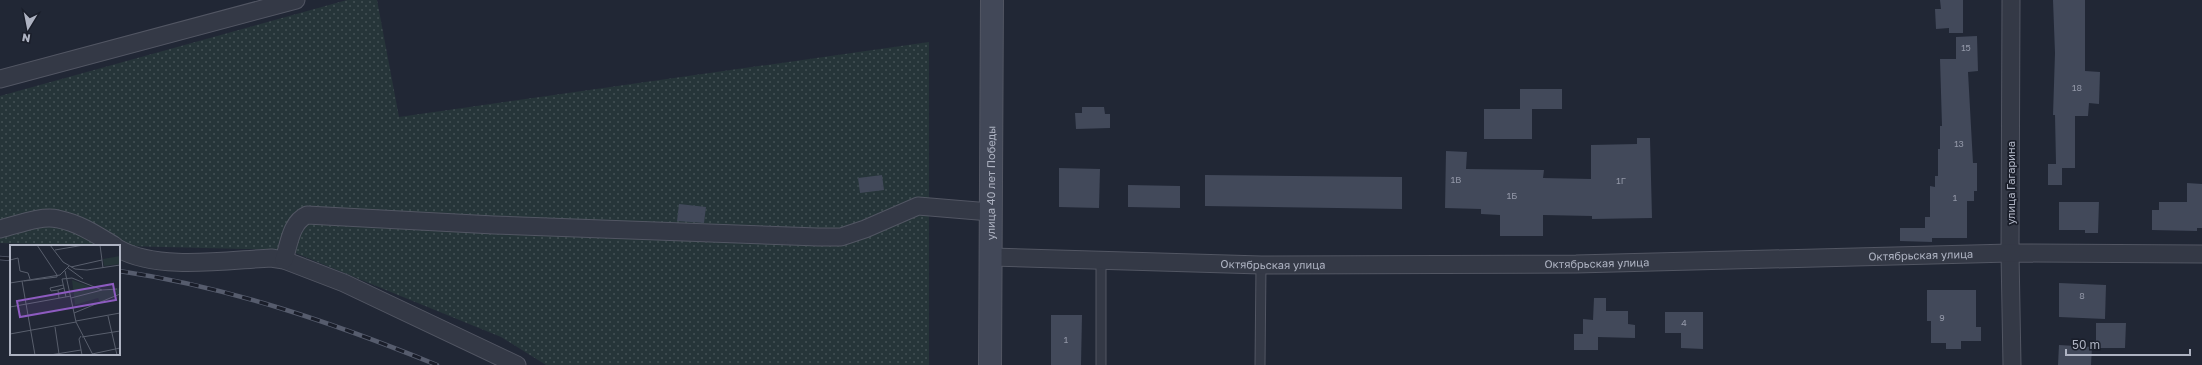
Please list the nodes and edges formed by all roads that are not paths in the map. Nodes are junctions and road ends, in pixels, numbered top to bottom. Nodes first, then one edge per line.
1 (296, 0) edge
2 (992, 0) edge
3 (2011, 0) edge
4 (0, 79) edge
5 (990, 212) junction
6 (0, 229) edge
7 (113, 245) edge
8 (120, 249) edge
9 (2010, 253) junction
10 (2202, 254) edge
11 (992, 257) junction
12 (284, 260) junction
13 (1101, 260) junction
14 (1261, 265) junction
15 (517, 365) edge
16 (990, 365) edge
17 (1101, 365) edge
18 (1260, 365) edge
19 (2012, 365) edge

1 - 4 street
2 - 5 street, улица 40 лет Победы
3 - 9 street, улица Гагарина
5 - 11 street, улица 40 лет Победы
5 - 12 street
6 - 7 street
8 - 12 street
9 - 10 street, Октябрьская улица
9 - 14 street, Октябрьская улица
9 - 19 street, улица Гагарина
11 - 13 street, Октябрьская улица
11 - 16 street, улица 40 лет Победы
12 - 15 street
13 - 14 street, Октябрьская улица
13 - 17 lane
14 - 18 lane

